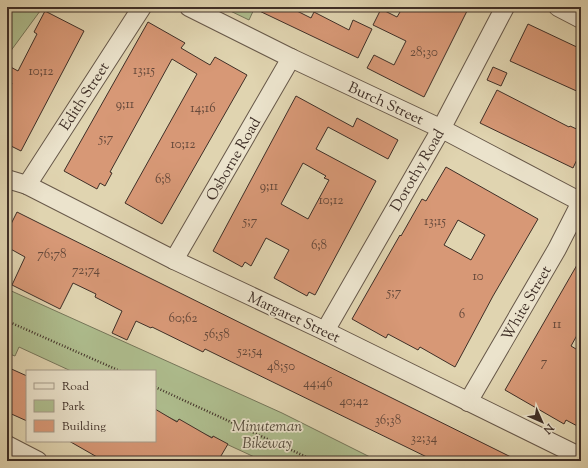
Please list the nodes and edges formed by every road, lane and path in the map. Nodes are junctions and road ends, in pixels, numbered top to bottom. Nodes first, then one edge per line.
1 (142, 7) edge
2 (189, 7) edge
3 (505, 7) edge
4 (558, 7) edge
5 (581, 19) edge
6 (291, 58) junction
7 (442, 129) junction
8 (7, 178) edge
9 (27, 185) junction
10 (581, 202) edge
11 (174, 260) junction
12 (7, 321) edge
13 (324, 331) junction
14 (118, 370) edge
15 (156, 387) edge
16 (468, 402) junction
17 (7, 445) edge
18 (581, 457) edge
19 (38, 461) edge
20 (316, 461) edge

1 - 9 street, Edith Street
2 - 6 street, Burch Street
3 - 7 street, Dorothy Road
4 - 5 street
6 - 7 street, Burch Street
6 - 11 street, Osborne Road
7 - 10 street, Burch Street
7 - 13 street, Dorothy Road
8 - 9 street, Margaret Street
9 - 11 street, Margaret Street
10 - 16 street, White Street
11 - 13 street, Margaret Street
12 - 14 path
13 - 16 street, Margaret Street
15 - 20 path
16 - 18 street, Margaret Street
17 - 19 street

